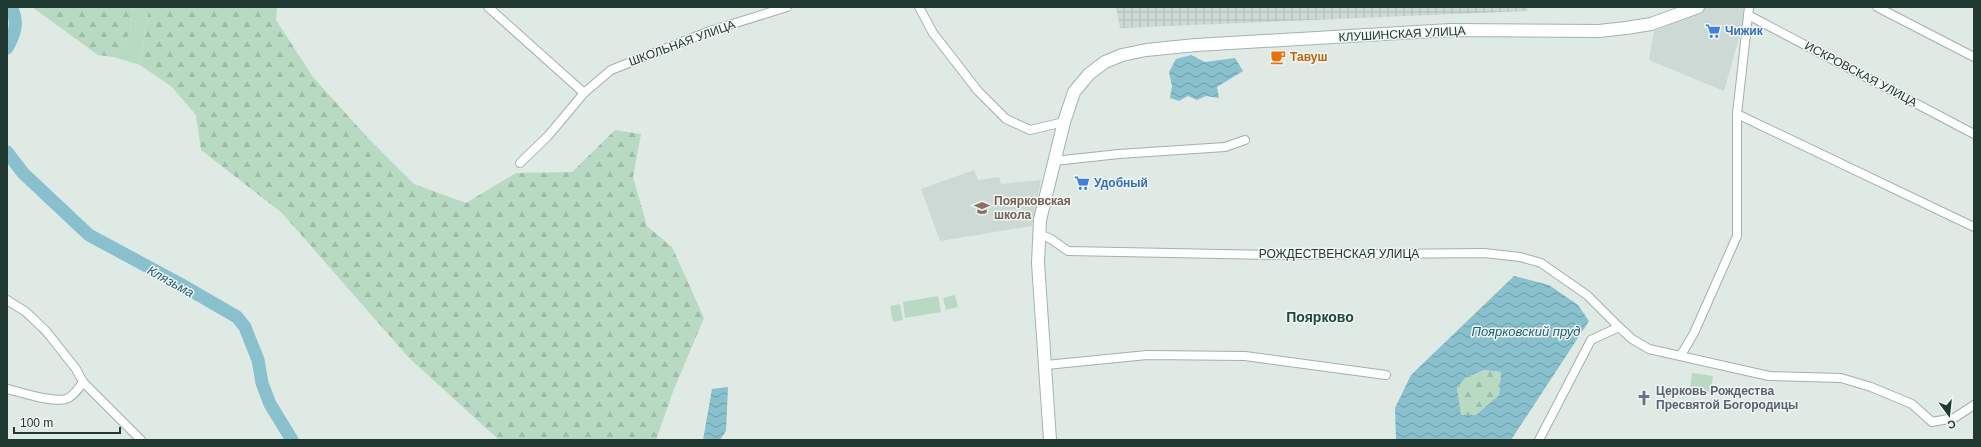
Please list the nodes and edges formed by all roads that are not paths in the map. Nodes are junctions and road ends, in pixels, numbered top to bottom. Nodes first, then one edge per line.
1 (488, 7) edge
2 (787, 7) edge
3 (919, 7) edge
4 (1698, 7) edge
5 (1877, 7) edge
6 (1748, 11) edge
7 (1974, 57) edge
8 (584, 93) junction
9 (1737, 114) junction
10 (1064, 122) junction
11 (1974, 134) edge
12 (1244, 140) dead end
13 (1054, 161) junction
14 (520, 163) dead end
15 (1974, 227) edge
16 (1039, 234) junction
17 (7, 300) edge
18 (1619, 327) junction
19 (1681, 355) junction
20 (1046, 365) junction
21 (1386, 375) dead end
22 (84, 382) junction
23 (7, 389) edge
24 (1974, 405) edge
25 (141, 440) edge
26 (1050, 440) edge
27 (1539, 440) edge

1 - 8 street
2 - 8 street, ШКОЛЬНАЯ УЛИЦА
3 - 10 street
4 - 10 main road, КЛУШИНСКАЯ УЛИЦА
5 - 7 street
6 - 9 street
6 - 11 street, ИСКРОВСКАЯ УЛИЦА
8 - 14 street, ШКОЛЬНАЯ УЛИЦА
9 - 15 street
9 - 19 street
10 - 13 main road, КЛУШИНСКАЯ УЛИЦА
12 - 13 street
13 - 16 main road, КЛУШИНСКАЯ УЛИЦА
16 - 18 street, РОЖДЕСТВЕНСКАЯ УЛИЦА
16 - 20 main road, КЛУШИНСКАЯ УЛИЦА
17 - 22 street
18 - 19 street, РОЖДЕСТВЕНСКАЯ УЛИЦА
18 - 27 street
19 - 24 street, РОЖДЕСТВЕНСКАЯ УЛИЦА
20 - 21 street
20 - 26 main road, КЛУШИНСКАЯ УЛИЦА
22 - 23 street
22 - 25 street

